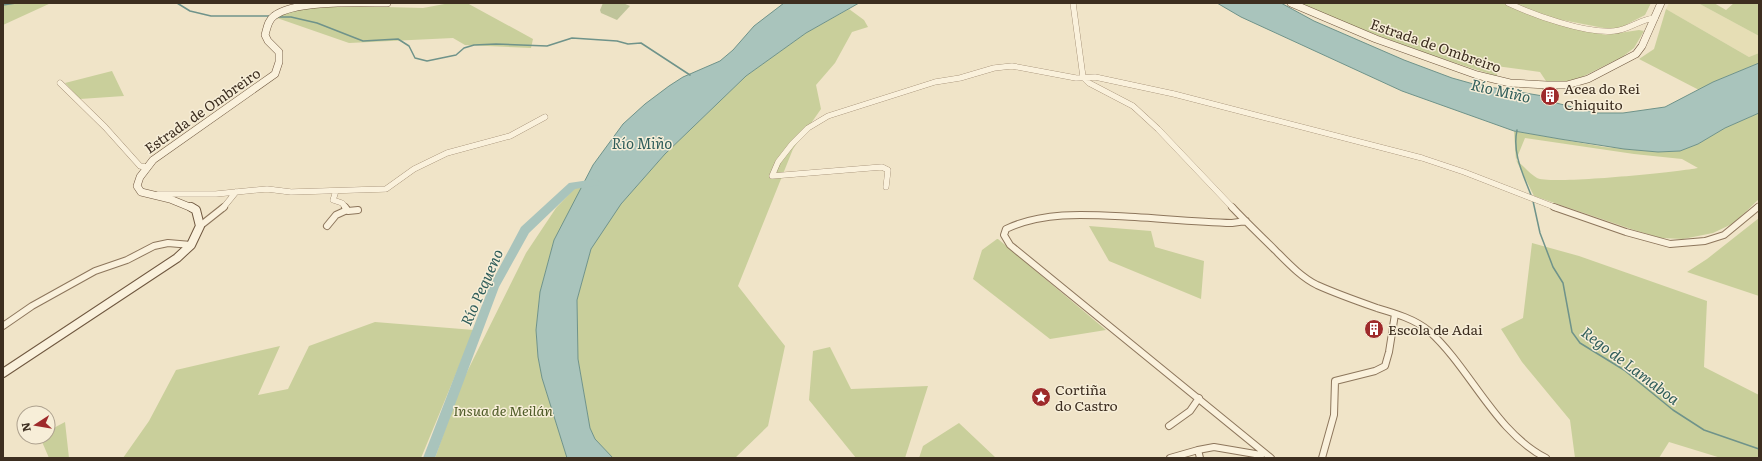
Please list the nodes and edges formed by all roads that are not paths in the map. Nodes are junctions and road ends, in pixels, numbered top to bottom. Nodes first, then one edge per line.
1 (387, 3) edge
2 (1073, 3) edge
3 (1291, 3) edge
4 (1508, 3) edge
5 (1661, 3) edge
6 (1655, 18) junction
7 (1083, 78) junction
8 (60, 83) dead end
9 (545, 117) dead end
10 (146, 167) junction
11 (886, 187) dead end
12 (336, 191) junction
13 (236, 192) junction
14 (156, 194) junction
15 (1759, 206) edge
16 (347, 210) junction
17 (358, 210) dead end
18 (1246, 221) junction
19 (200, 226) junction
20 (328, 226) dead end
21 (191, 245) junction
22 (1395, 314) junction
23 (3, 326) edge
24 (3, 373) edge
25 (1199, 398) junction
26 (1168, 426) dead end
27 (1198, 450) junction
28 (1264, 453) junction
29 (1170, 458) edge
30 (1200, 458) edge
31 (1271, 458) edge
32 (1322, 458) edge
33 (1546, 458) edge

1 - 10 street, Estrada de Ombreiro
2 - 7 street
3 - 6 street, Estrada de Ombreiro
4 - 6 street
5 - 6 street, Estrada de Ombreiro
7 - 11 street
7 - 15 street
7 - 18 street
8 - 10 street
9 - 12 street
10 - 14 street, Estrada de Ombreiro
12 - 13 street
12 - 16 street
13 - 14 street
13 - 19 street
14 - 19 street, Estrada de Ombreiro
16 - 17 street
16 - 20 street
18 - 22 street
18 - 25 street
19 - 21 street
21 - 23 street
21 - 24 street
22 - 32 street
22 - 33 street
25 - 26 street
25 - 28 street
27 - 28 street
27 - 29 street
27 - 30 street
28 - 31 street

